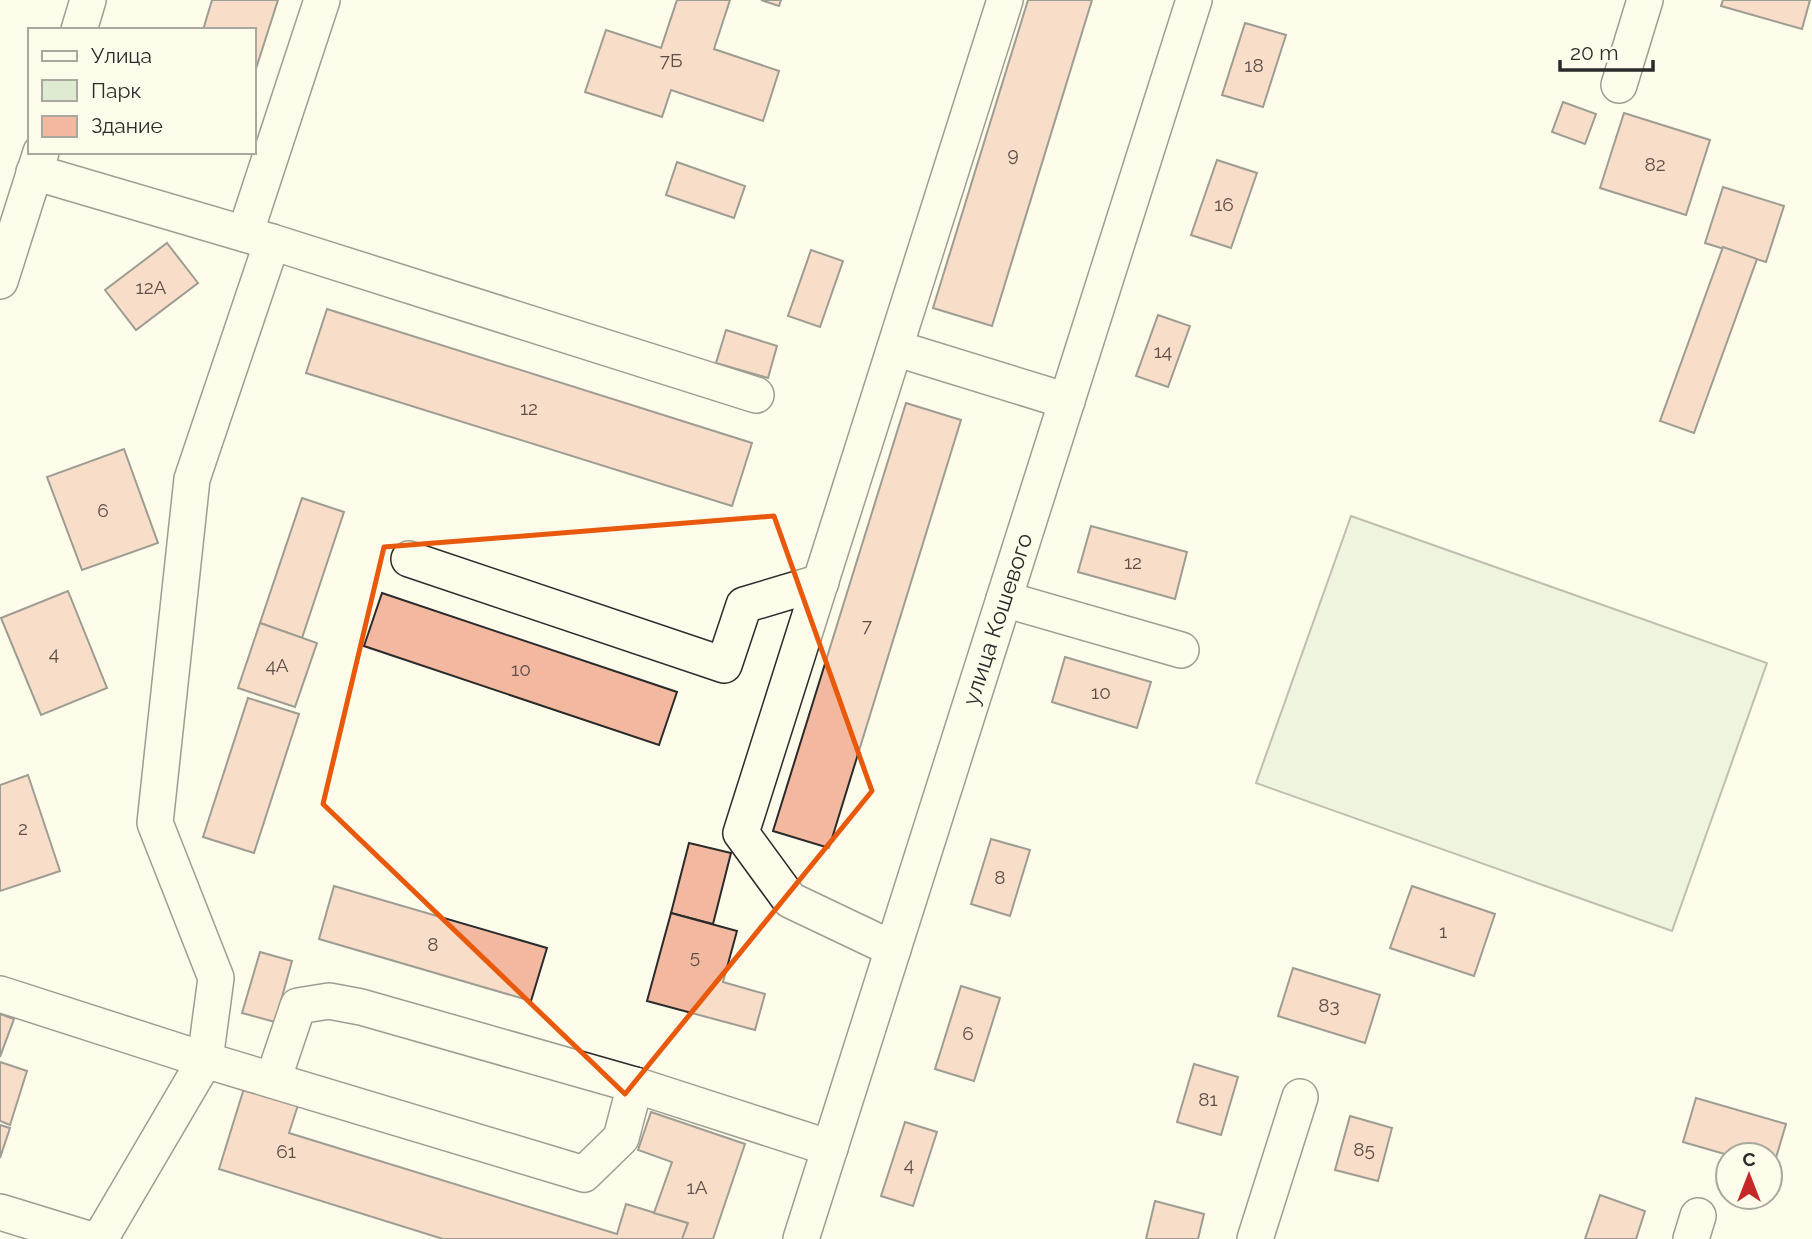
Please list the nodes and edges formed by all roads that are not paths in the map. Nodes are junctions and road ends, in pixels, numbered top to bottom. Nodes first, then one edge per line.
1 (89, 0) edge
2 (322, 0) edge
3 (1005, 0) edge
4 (1194, 0) edge
5 (1645, 0) edge
6 (80, 28) edge
7 (1619, 85) dead end
8 (37, 162) edge
9 (258, 238) junction
10 (0, 281) edge
11 (895, 348) junction
12 (756, 394) dead end
13 (1067, 401) junction
14 (409, 559) dead end
15 (821, 582) junction
16 (1004, 599) junction
17 (1181, 650) dead end
18 (893, 949) junction
19 (0, 994) edge
20 (205, 1060) junction
21 (273, 1080) junction
22 (635, 1085) junction
23 (1300, 1097) dead end
24 (830, 1148) junction
25 (0, 1212) edge
26 (88, 1239) edge
27 (100, 1239) edge
28 (801, 1239) edge
29 (1255, 1239) edge

1 - 6 street
2 - 9 street
3 - 11 street
4 - 13 street, улица Кошевого
5 - 7 street
8 - 9 street
8 - 10 street
9 - 12 street
9 - 20 street
11 - 13 street
11 - 15 street
13 - 16 street, улица Кошевого
14 - 15 street
15 - 18 street
16 - 17 street
16 - 18 street, улица Кошевого
18 - 24 street, улица Кошевого
19 - 20 street
20 - 21 street
20 - 27 street
21 - 22 street
21 - 22 street
22 - 24 street
23 - 29 street
24 - 28 street, улица Кошевого
25 - 26 street

